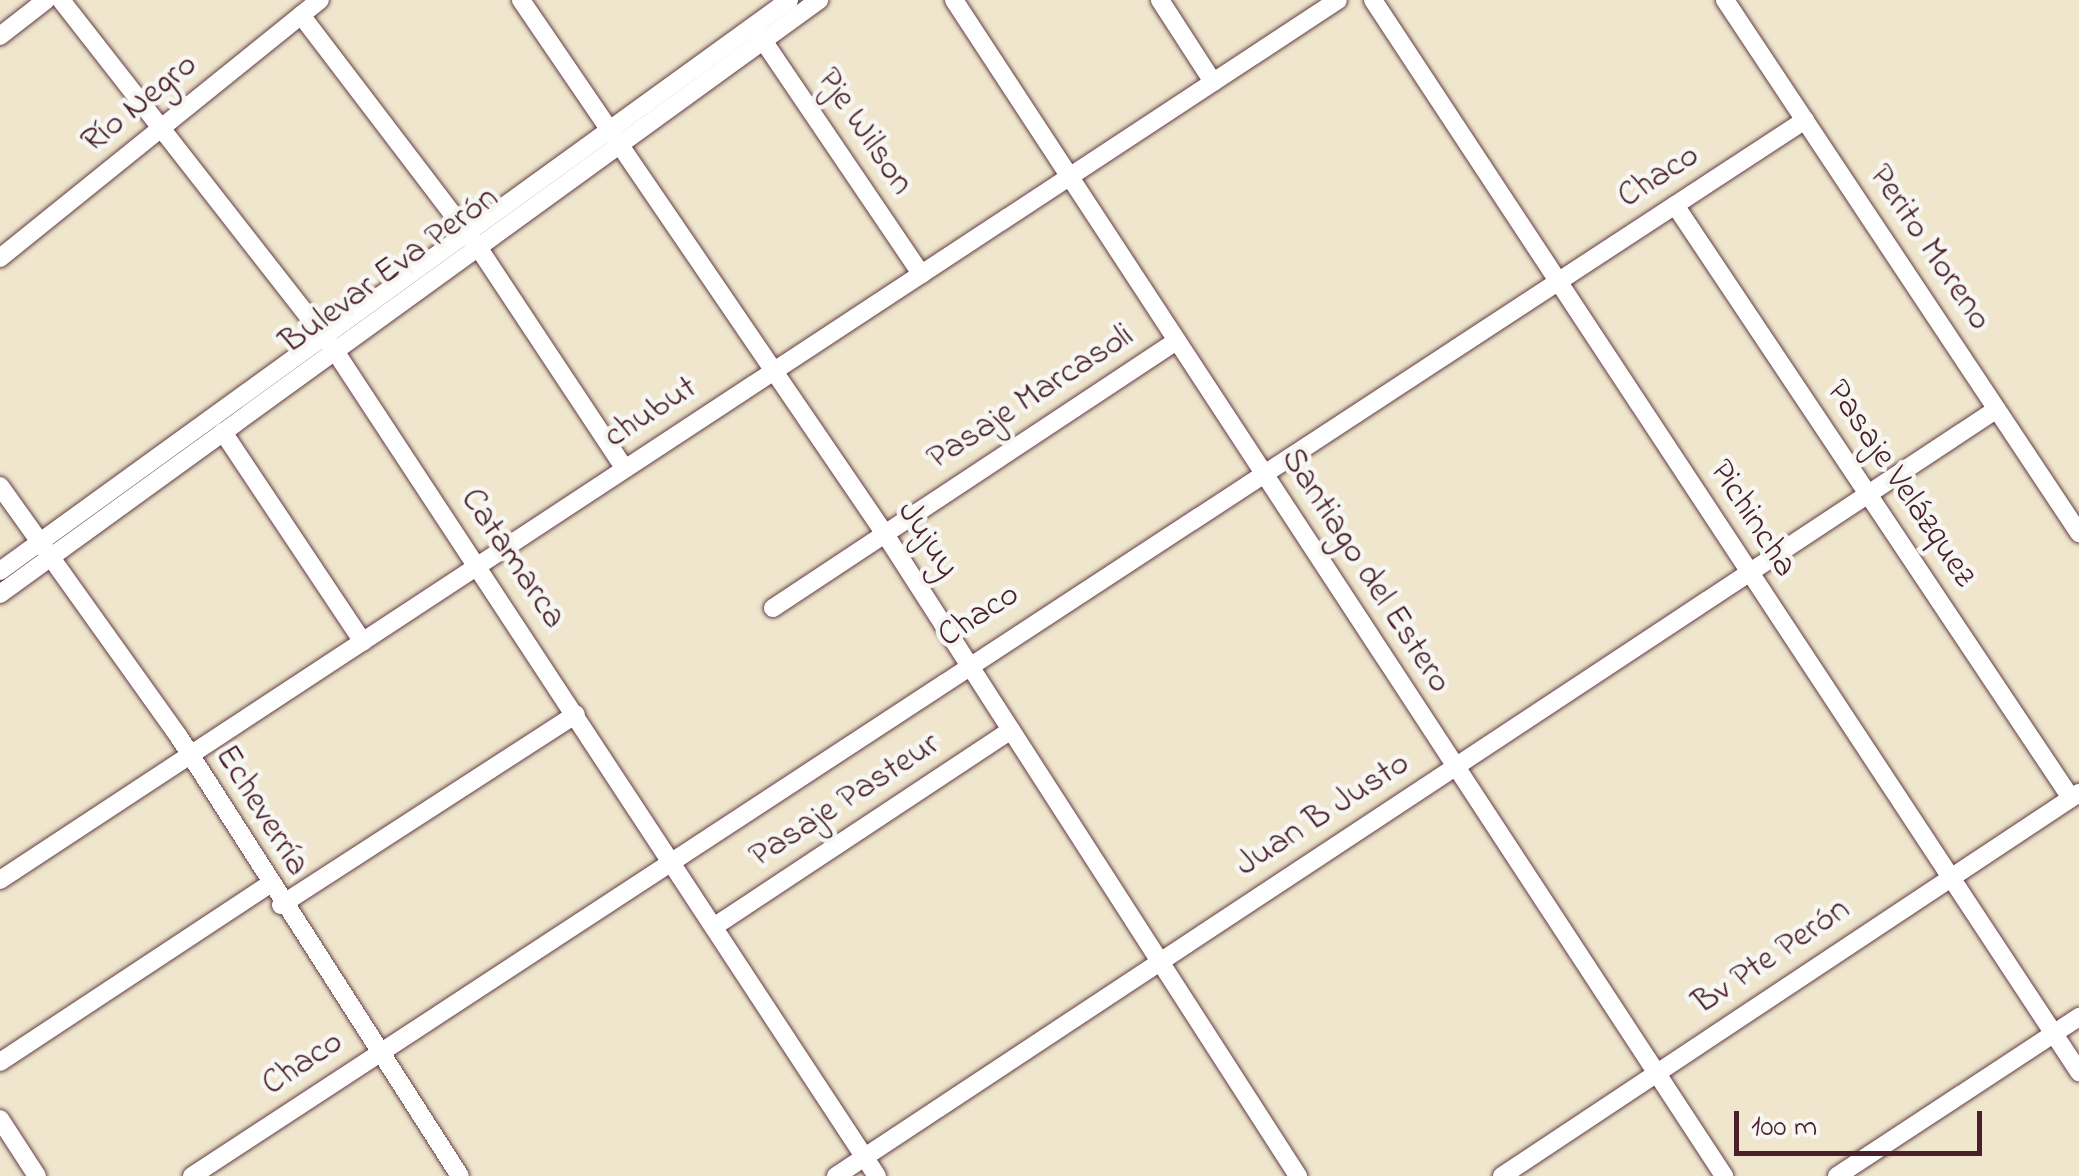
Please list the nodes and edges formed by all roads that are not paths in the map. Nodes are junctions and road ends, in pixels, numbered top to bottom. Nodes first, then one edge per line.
1 (46, 0) edge
2 (61, 0) edge
3 (320, 0) edge
4 (521, 0) edge
5 (819, 0) edge
6 (954, 0) edge
7 (1160, 0) edge
8 (1338, 0) edge
9 (1373, 0) edge
10 (1724, 0) edge
11 (784, 1) edge
12 (301, 16) junction
13 (758, 33) junction
14 (0, 36) edge
15 (1213, 82) junction
16 (1805, 120) junction
17 (166, 125) junction
18 (619, 134) junction
19 (1068, 178) junction
20 (1675, 205) junction
21 (473, 240) junction
22 (0, 258) edge
23 (921, 274) junction
24 (1558, 282) junction
25 (330, 344) junction
26 (1174, 344) junction
27 (774, 371) junction
28 (1997, 409) junction
29 (223, 432) junction
30 (624, 469) junction
31 (1263, 475) junction
32 (0, 486) edge
33 (1868, 494) junction
34 (883, 531) junction
35 (2079, 533) edge
36 (49, 546) junction
37 (477, 566) junction
38 (0, 570) edge
39 (1748, 573) junction
40 (0, 594) edge
41 (774, 608) dead end
42 (362, 642) junction
43 (967, 662) junction
44 (576, 714) junction
45 (1011, 730) junction
46 (189, 756) junction
47 (1454, 768) junction
48 (2075, 796) edge
49 (672, 859) junction
50 (1948, 878) junction
51 (0, 880) edge
52 (268, 885) junction
53 (282, 905) junction
54 (715, 926) junction
55 (1158, 963) junction
56 (2079, 1017) edge
57 (2054, 1034) junction
58 (376, 1054) junction
59 (0, 1062) edge
60 (2079, 1072) edge
61 (1655, 1074) junction
62 (0, 1119) edge
63 (865, 1157) junction
64 (37, 1176) edge
65 (192, 1176) edge
66 (460, 1176) edge
67 (836, 1176) edge
68 (877, 1176) edge
69 (1298, 1176) edge
70 (1502, 1176) edge
71 (1724, 1176) edge
72 (1837, 1176) edge

1 - 14 street
2 - 17 street, Catamarca
3 - 12 street, Río Negro
4 - 18 street, Jujuy
5 - 13 street, Bulevar Eva Perón
6 - 19 street, Santiago del Estero
7 - 15 street
8 - 15 street, chubut
9 - 24 street, Pichincha
10 - 16 street, Perito Moreno
11 - 13 street, Bulevar Eva Perón
12 - 17 street, Río Negro
12 - 21 street
13 - 18 street, Bulevar Eva Perón
13 - 23 street, Pje Wilson
15 - 19 street, chubut
16 - 20 street, Chaco
16 - 28 street, Perito Moreno
17 - 22 street, Río Negro
17 - 25 street, Catamarca
18 - 21 street, Bulevar Eva Perón
18 - 27 street, Jujuy
19 - 23 street, chubut
19 - 26 street, Santiago del Estero
20 - 24 street, Chaco
20 - 33 street, Pasaje Velázquez
21 - 25 street, Bulevar Eva Perón
21 - 30 street
23 - 27 street, chubut
24 - 31 street, Chaco
24 - 39 street, Pichincha
25 - 29 street, Bulevar Eva Perón
25 - 36 street, Bulevar Eva Perón
25 - 37 street, Catamarca
26 - 31 street, Santiago del Estero
26 - 34 street, Pasaje Marcasoli
27 - 30 street, chubut
27 - 34 street, Jujuy
28 - 33 street, Juan B Justo
28 - 35 street, Perito Moreno
29 - 36 street, Bulevar Eva Perón
29 - 42 street
30 - 37 street, chubut
31 - 43 street, Chaco
31 - 47 street, Santiago del Estero
32 - 36 street, Echeverría
33 - 39 street, Juan B Justo
33 - 48 street, Pasaje Velázquez
34 - 41 street, Pasaje Marcasoli
34 - 43 street, Jujuy
36 - 38 street, Bulevar Eva Perón
36 - 40 street, Bulevar Eva Perón
36 - 46 street, Echeverría
37 - 42 street, chubut
37 - 44 street, Catamarca
39 - 47 street, Juan B Justo
39 - 50 street, Pichincha
42 - 46 street, chubut
43 - 45 street, Jujuy
43 - 49 street, Chaco
44 - 49 street, Catamarca
44 - 53 street
45 - 54 street, Pasaje Pasteur
45 - 55 street, Jujuy
46 - 51 street, chubut
46 - 52 street, Echeverría
47 - 55 street, Juan B Justo
47 - 61 street, Santiago del Estero
48 - 50 street, Bv Pte Perón
49 - 54 street, Catamarca
49 - 58 street, Chaco
50 - 57 street, Pichincha
50 - 61 street, Bv Pte Perón
52 - 53 street, Echeverría
52 - 59 street
53 - 58 street, Echeverría
54 - 63 street, Catamarca
55 - 63 street, Juan B Justo
55 - 69 street, Jujuy
56 - 57 street
57 - 60 street, Pichincha
57 - 72 street
58 - 65 street, Chaco
58 - 66 street, Echeverría
61 - 70 street, Bv Pte Perón
61 - 71 street, Santiago del Estero
62 - 64 street
63 - 67 street, Juan B Justo
63 - 68 street, Catamarca

